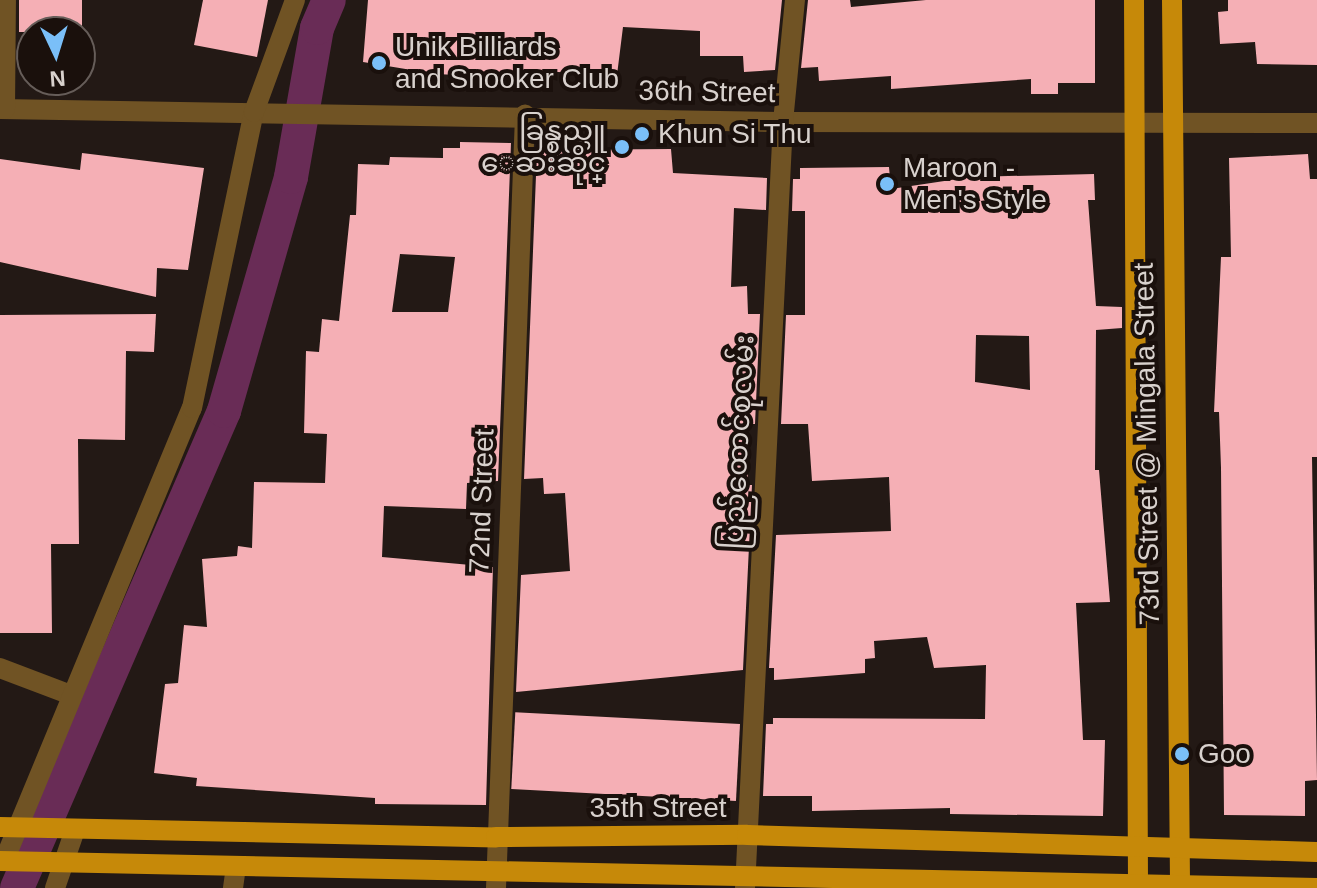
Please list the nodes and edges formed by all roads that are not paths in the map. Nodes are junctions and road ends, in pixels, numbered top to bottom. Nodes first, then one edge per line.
1 (6, 0) edge
2 (295, 0) edge
3 (795, 0) edge
4 (1134, 0) edge
5 (1172, 0) edge
6 (2, 109) edge
7 (254, 112) junction
8 (525, 115) junction
9 (783, 122) junction
10 (1134, 123) junction
11 (1317, 123) edge
12 (1172, 124) junction
13 (0, 668) edge
14 (71, 695) junction
15 (14, 827) edge
16 (68, 830) junction
17 (747, 835) junction
18 (496, 837) junction
19 (1137, 848) junction
20 (1179, 849) junction
21 (1317, 852) edge
22 (6, 861) edge
23 (58, 861) junction
24 (236, 866) junction
25 (496, 878) edge
26 (745, 880) edge
27 (1138, 887) edge
28 (1180, 887) edge
29 (55, 888) edge
30 (233, 888) edge
31 (1317, 888) edge

1 - 6 street
2 - 7 street
3 - 9 street, ပြည်ထောင်စုလမ်း
4 - 10 main road, 73rd Street @ Mingala Street
5 - 12 main road, 73rd Street @ Mingala Street
6 - 7 street, 36th Street
7 - 8 street, 36th Street
7 - 14 street
8 - 9 street, 36th Street
8 - 18 street, 72nd Street
9 - 10 street, 36th Street
9 - 17 street, ပြည်ထောင်စုလမ်း
10 - 12 street, 36th Street
10 - 19 main road, 73rd Street @ Mingala Street
11 - 12 street, 36th Street
12 - 20 main road, 73rd Street @ Mingala Street
13 - 14 street
14 - 15 street
15 - 16 main road, 35th Street
15 - 22 street
16 - 18 main road, 35th Street
16 - 23 street
17 - 18 main road, 35th Street
17 - 19 main road, 35th Street
17 - 26 street, ပြည်ထောင်စုလမ်း
18 - 25 street, 72nd Street
19 - 20 main road, 35th Street
19 - 27 main road, 73rd Street @ Mingala Street
20 - 21 main road, 35th Street
20 - 28 main road, 73rd Street @ Mingala Street
22 - 23 main road
23 - 24 main road
23 - 29 street
24 - 25 main road
24 - 30 street
25 - 26 main road
26 - 27 main road
27 - 28 main road
28 - 31 main road

